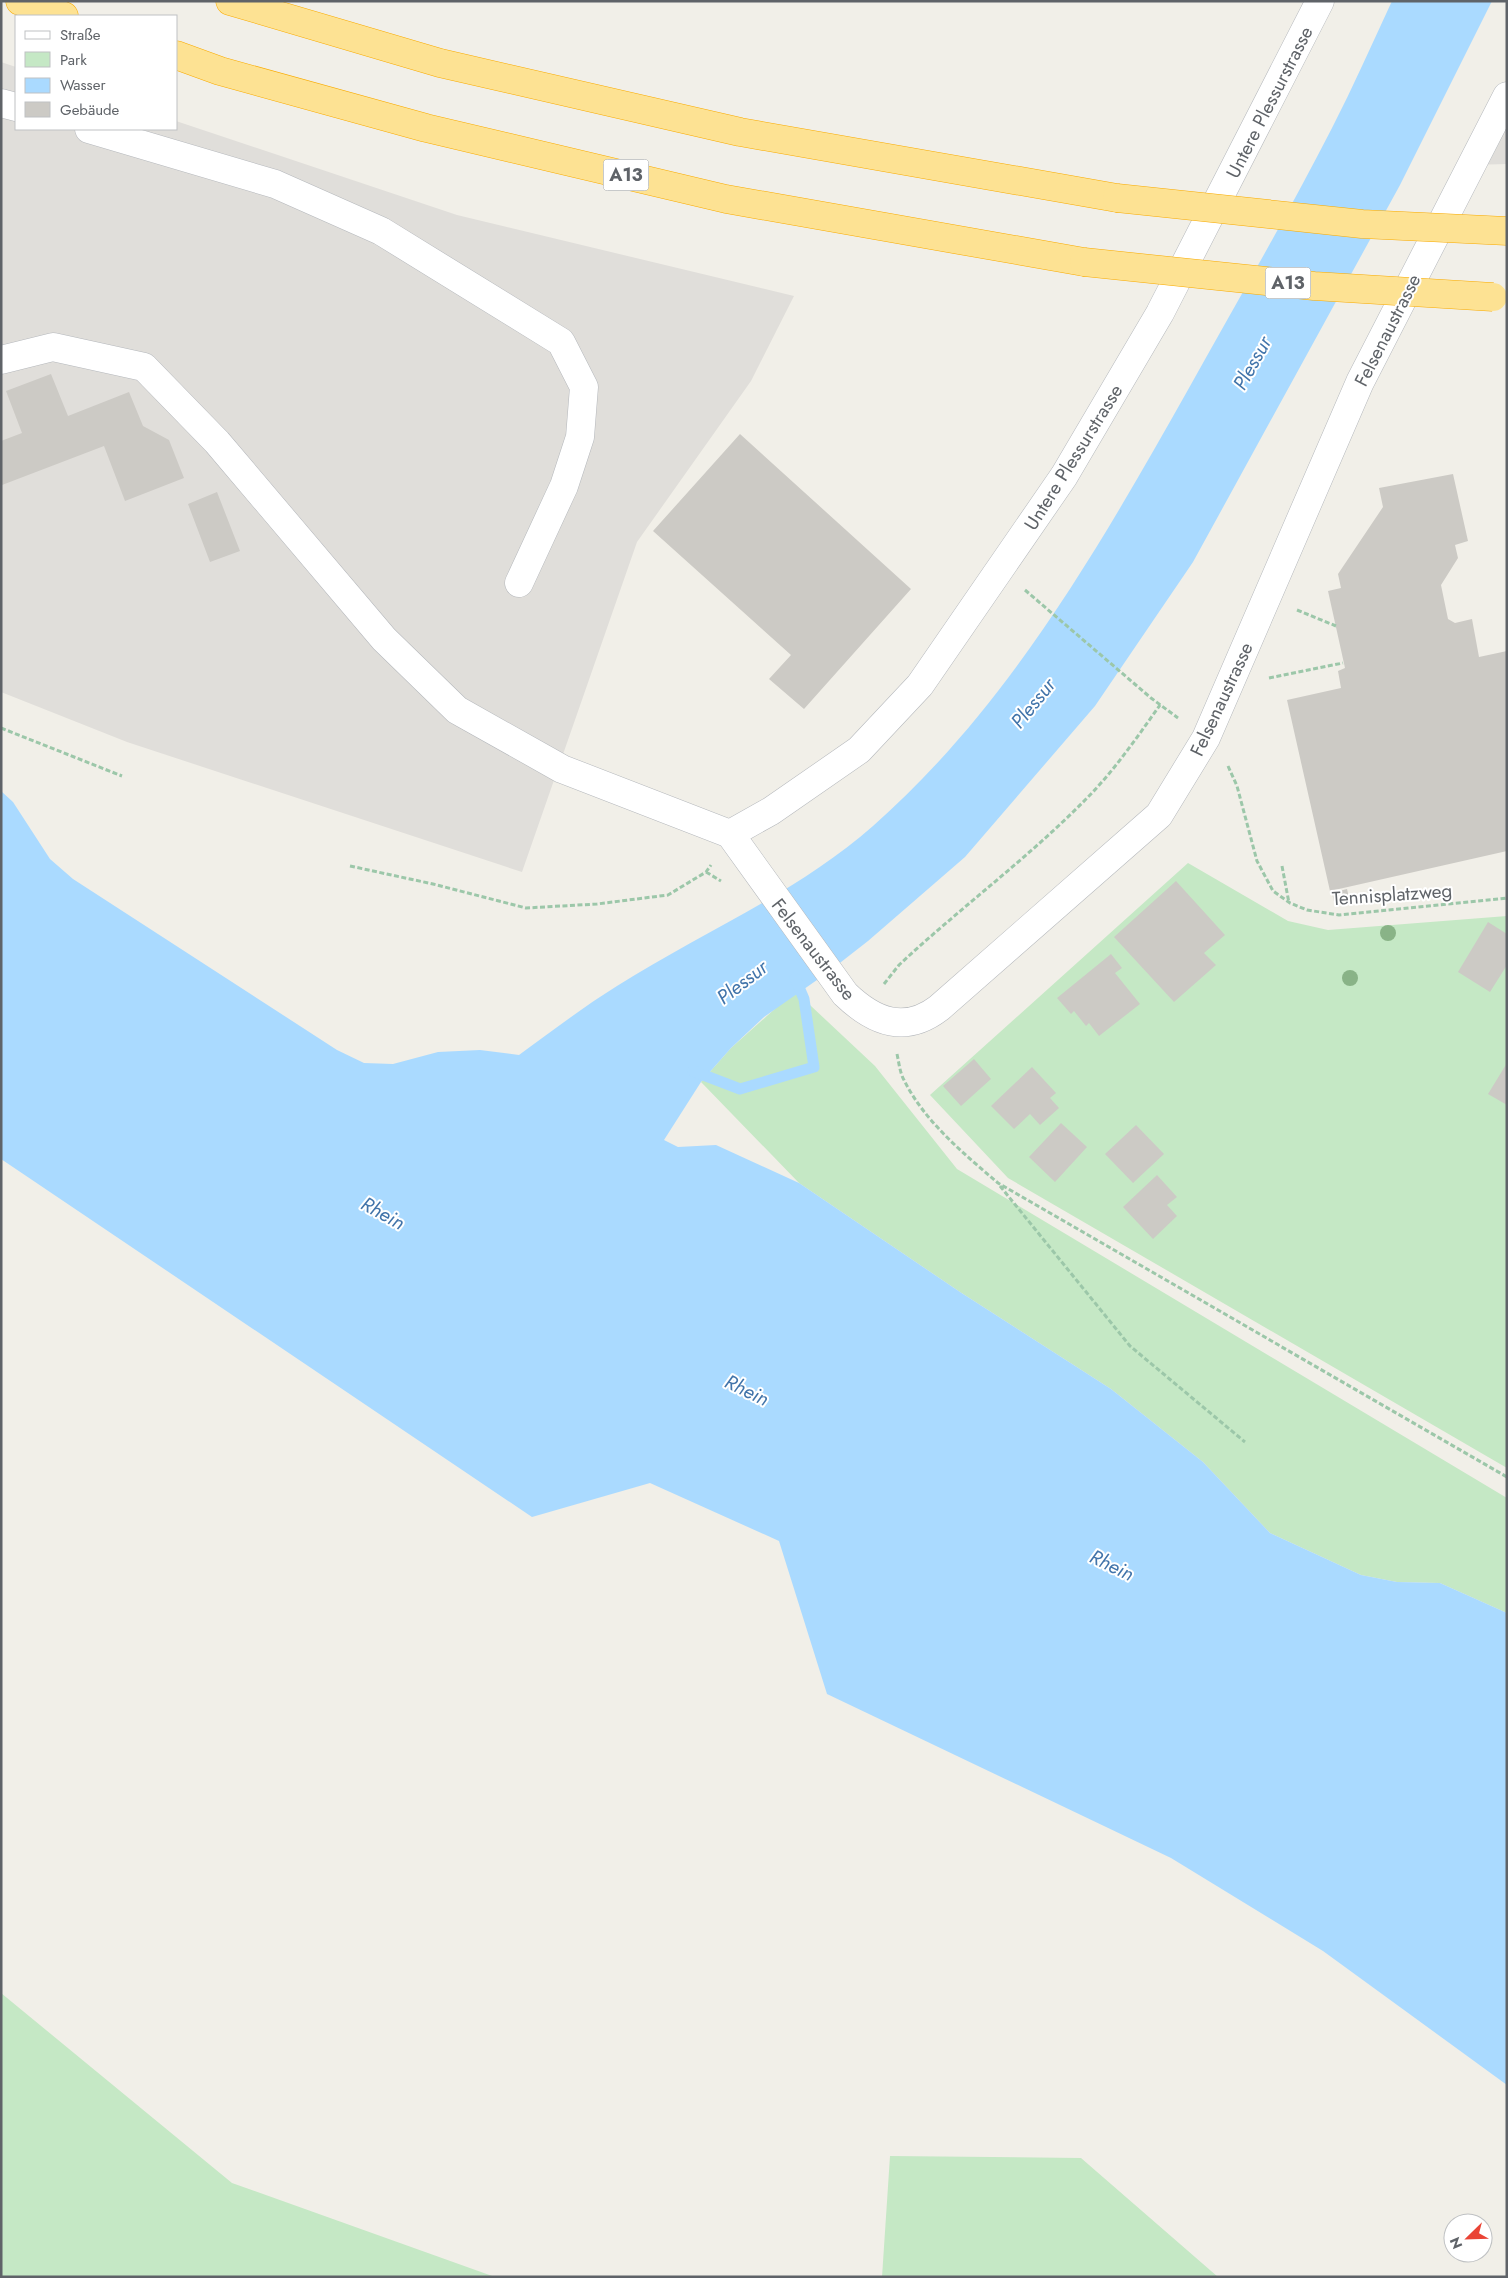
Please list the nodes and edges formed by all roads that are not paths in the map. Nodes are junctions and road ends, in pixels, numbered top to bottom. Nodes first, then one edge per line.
1 (20, 1) edge
2 (230, 1) edge
3 (1320, 1) edge
4 (61, 15) edge
5 (178, 56) edge
6 (1507, 96) edge
7 (1, 103) edge
8 (15, 107) edge
9 (92, 130) edge
10 (1507, 231) edge
11 (1500, 298) edge
12 (1, 360) edge
13 (519, 582) dead end
14 (730, 834) junction

1 - 4 highway
2 - 10 highway, bridge
3 - 14 street, Untere Plessurstrasse
5 - 11 highway, A13, bridge
6 - 14 street, Felsenaustrasse
7 - 8 street
9 - 13 street
12 - 14 street

